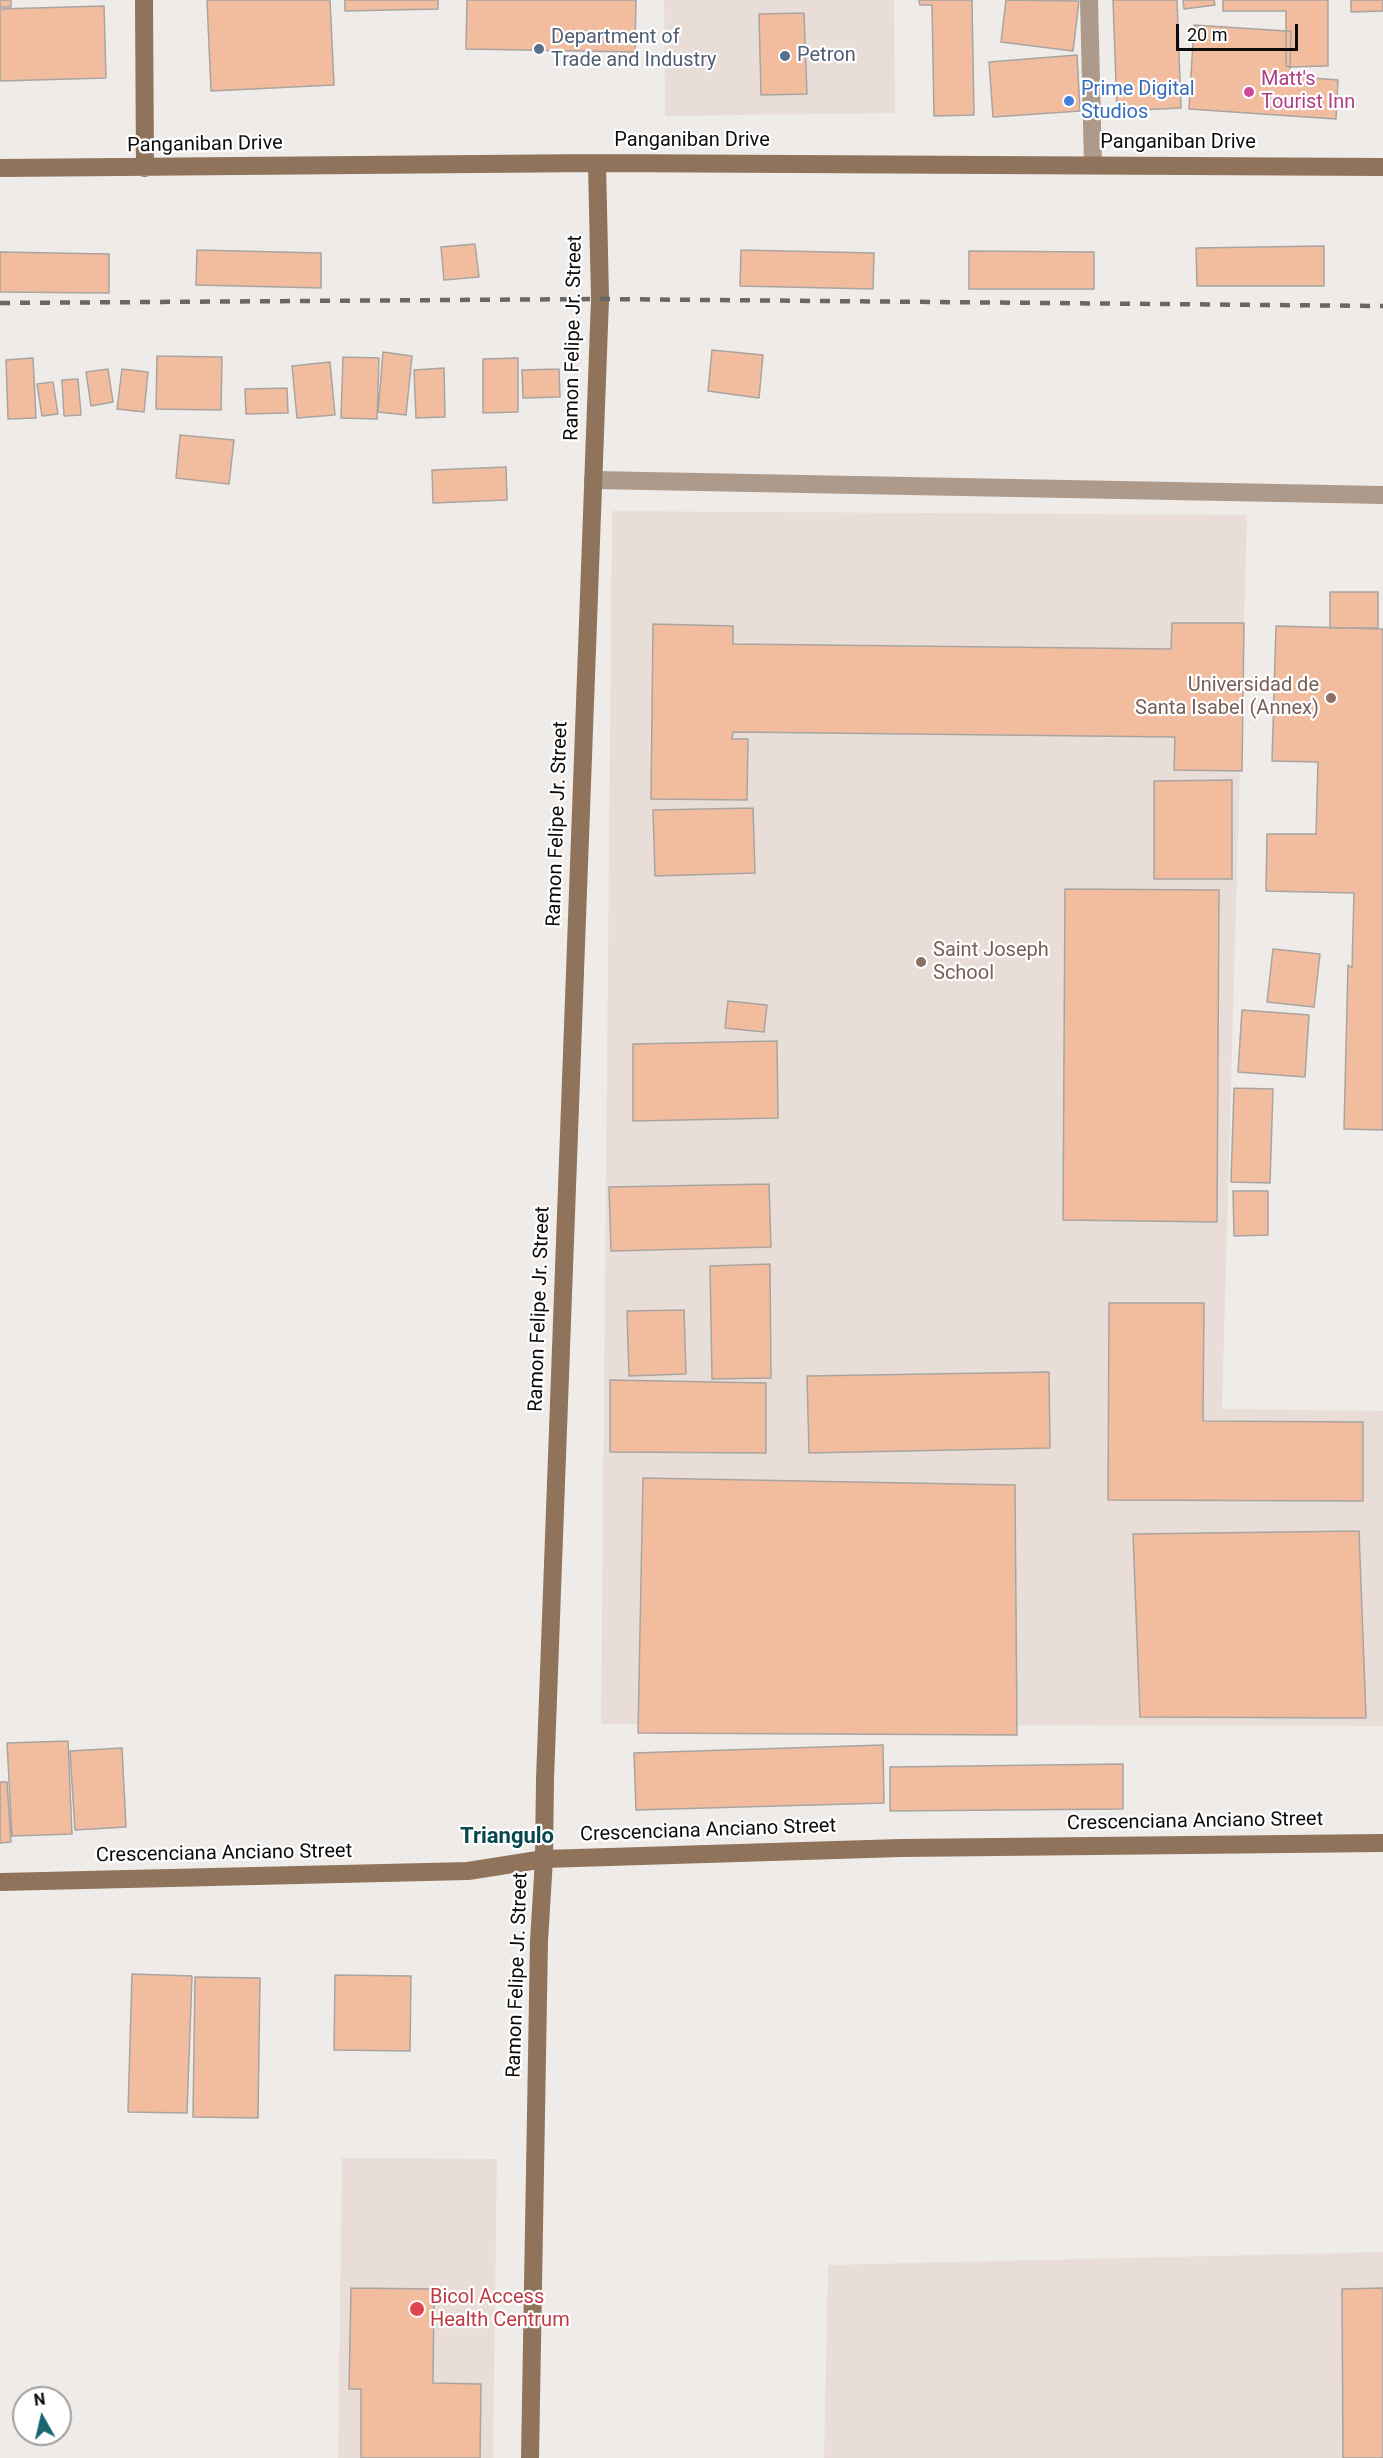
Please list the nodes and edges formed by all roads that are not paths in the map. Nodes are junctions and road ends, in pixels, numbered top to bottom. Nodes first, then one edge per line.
1 (144, 0) edge
2 (1089, 0) edge
3 (597, 163) junction
4 (1093, 165) junction
5 (1383, 167) edge
6 (0, 168) edge
7 (145, 168) junction
8 (593, 480) junction
9 (1383, 495) edge
10 (1383, 1843) edge
11 (544, 1859) junction
12 (0, 1882) edge
13 (530, 2458) edge

1 - 7 street
2 - 4 street
3 - 4 street, Panganiban Drive
3 - 7 street, Panganiban Drive
3 - 8 street, Ramon Felipe Jr. Street
4 - 5 street, Panganiban Drive
6 - 7 street, Panganiban Drive
8 - 9 street
8 - 11 street, Ramon Felipe Jr. Street
10 - 11 street, Crescenciana Anciano Street
11 - 12 street, Crescenciana Anciano Street
11 - 13 street, Ramon Felipe Jr. Street

